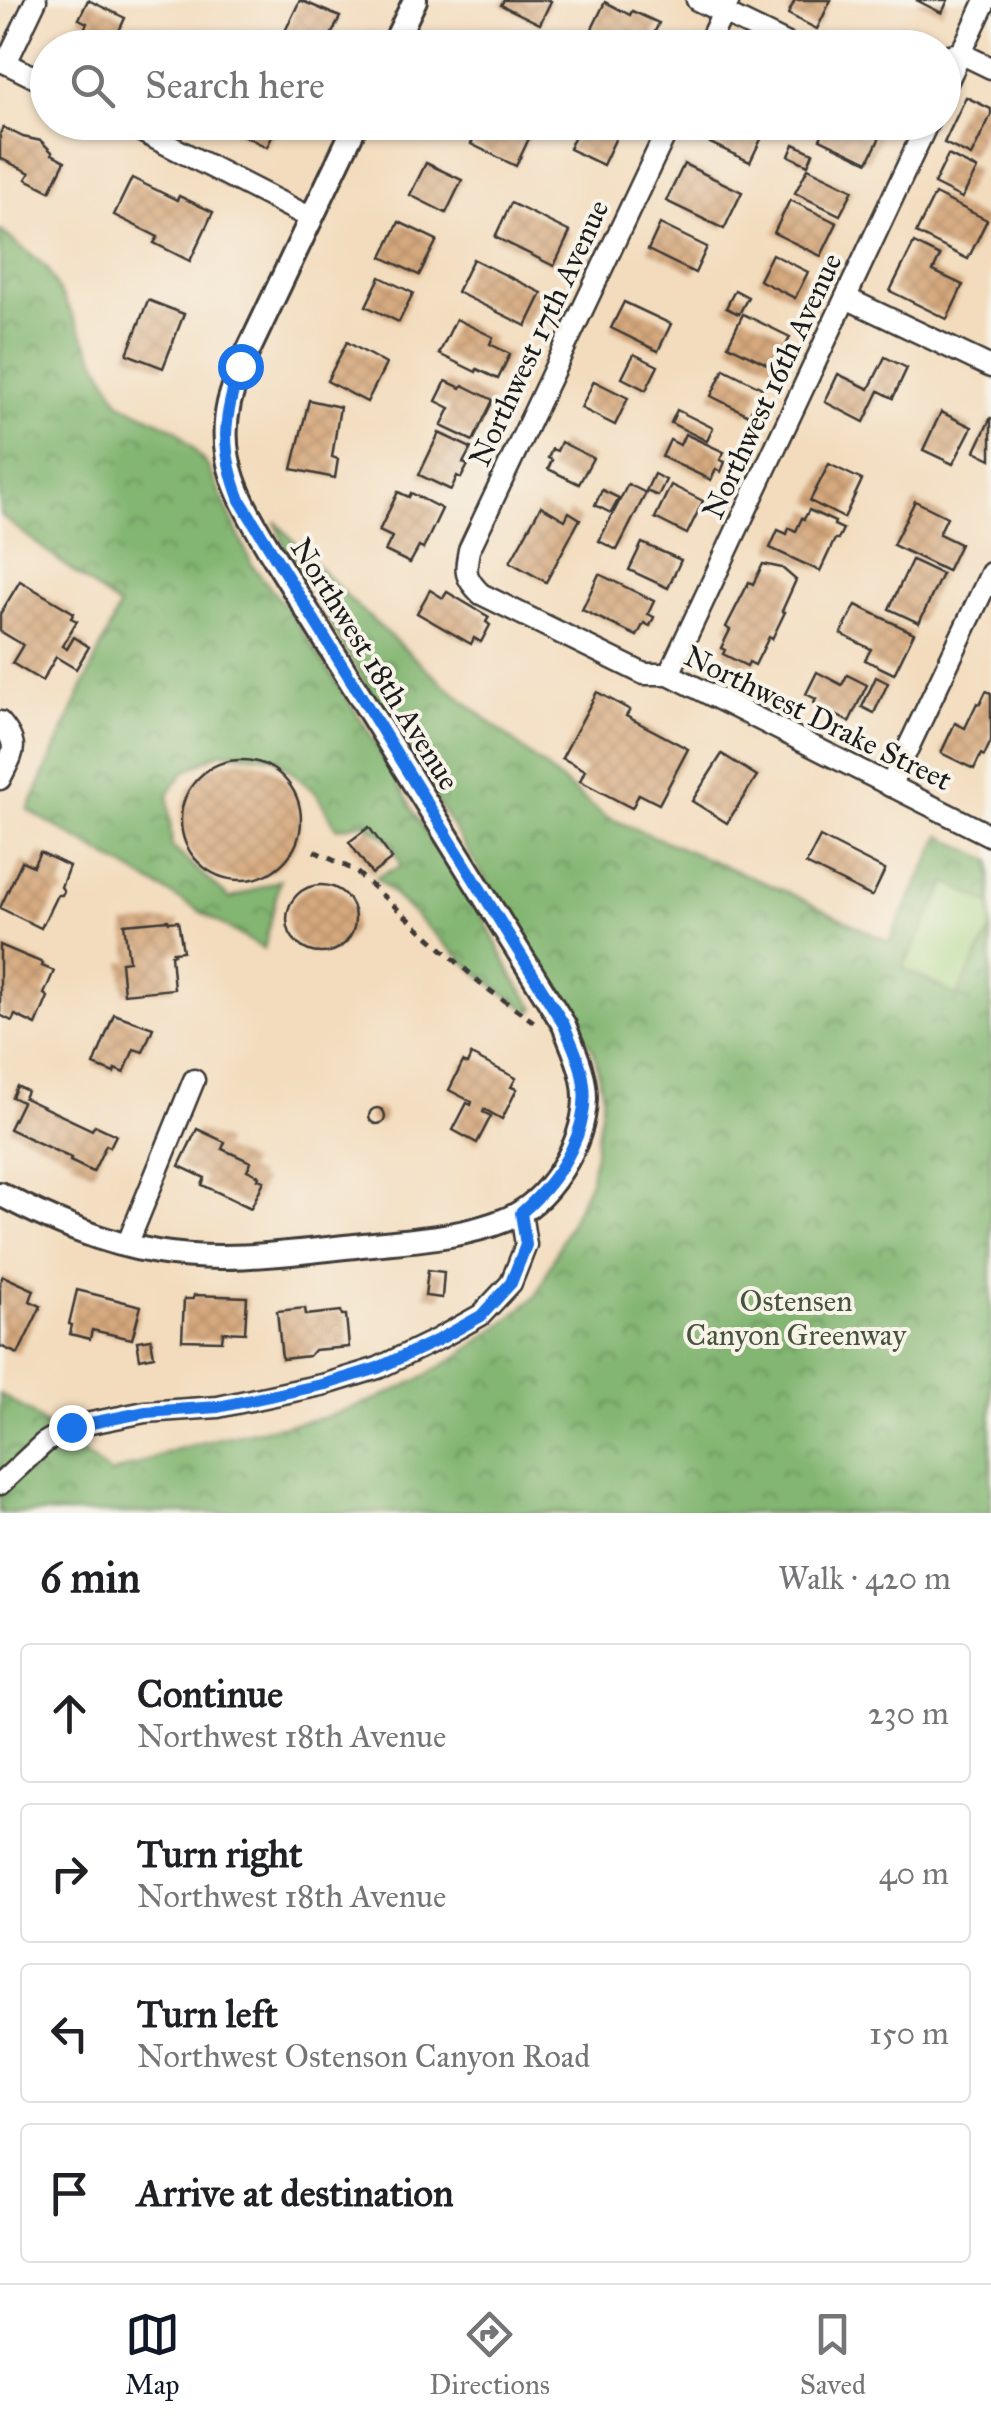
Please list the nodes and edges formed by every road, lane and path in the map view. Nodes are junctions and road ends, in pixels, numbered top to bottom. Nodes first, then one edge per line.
1 (36, 0) edge
2 (415, 0) edge
3 (697, 0) edge
4 (986, 0) edge
5 (726, 6) edge
6 (401, 30) edge
7 (715, 30) edge
8 (766, 30) edge
9 (961, 40) edge
10 (961, 57) edge
11 (3, 61) edge
12 (991, 68) edge
13 (30, 75) edge
14 (159, 140) edge
15 (348, 140) edge
16 (663, 140) edge
17 (920, 140) edge
18 (311, 218) junction
19 (846, 298) junction
20 (991, 367) edge
21 (466, 570) joint
22 (991, 573) edge
23 (669, 674) junction
24 (6, 730) edge
25 (0, 779) edge
26 (890, 786) junction
27 (991, 836) edge
28 (314, 852) dead end
29 (574, 1049) junction
30 (194, 1080) dead end
31 (0, 1194) edge
32 (521, 1213) junction
33 (127, 1246) junction
34 (0, 1484) edge

1 - 11 street
2 - 6 street
3 - 5 street
4 - 9 street
5 - 7 street
5 - 8 street
10 - 12 street
11 - 13 street
14 - 18 street
15 - 18 street, Northwest 18th Avenue
16 - 21 street, Northwest 17th Avenue
17 - 19 street, Northwest 16th Avenue
18 - 29 street, Northwest 18th Avenue
19 - 20 street
19 - 23 street, Northwest 16th Avenue
21 - 23 street, Northwest Drake Street
22 - 26 street
23 - 26 street, Northwest Drake Street
24 - 25 street
26 - 27 street, Northwest Drake Street
28 - 29 path
29 - 32 street, Northwest 18th Avenue
30 - 33 street
31 - 33 street
32 - 33 street
32 - 34 street

